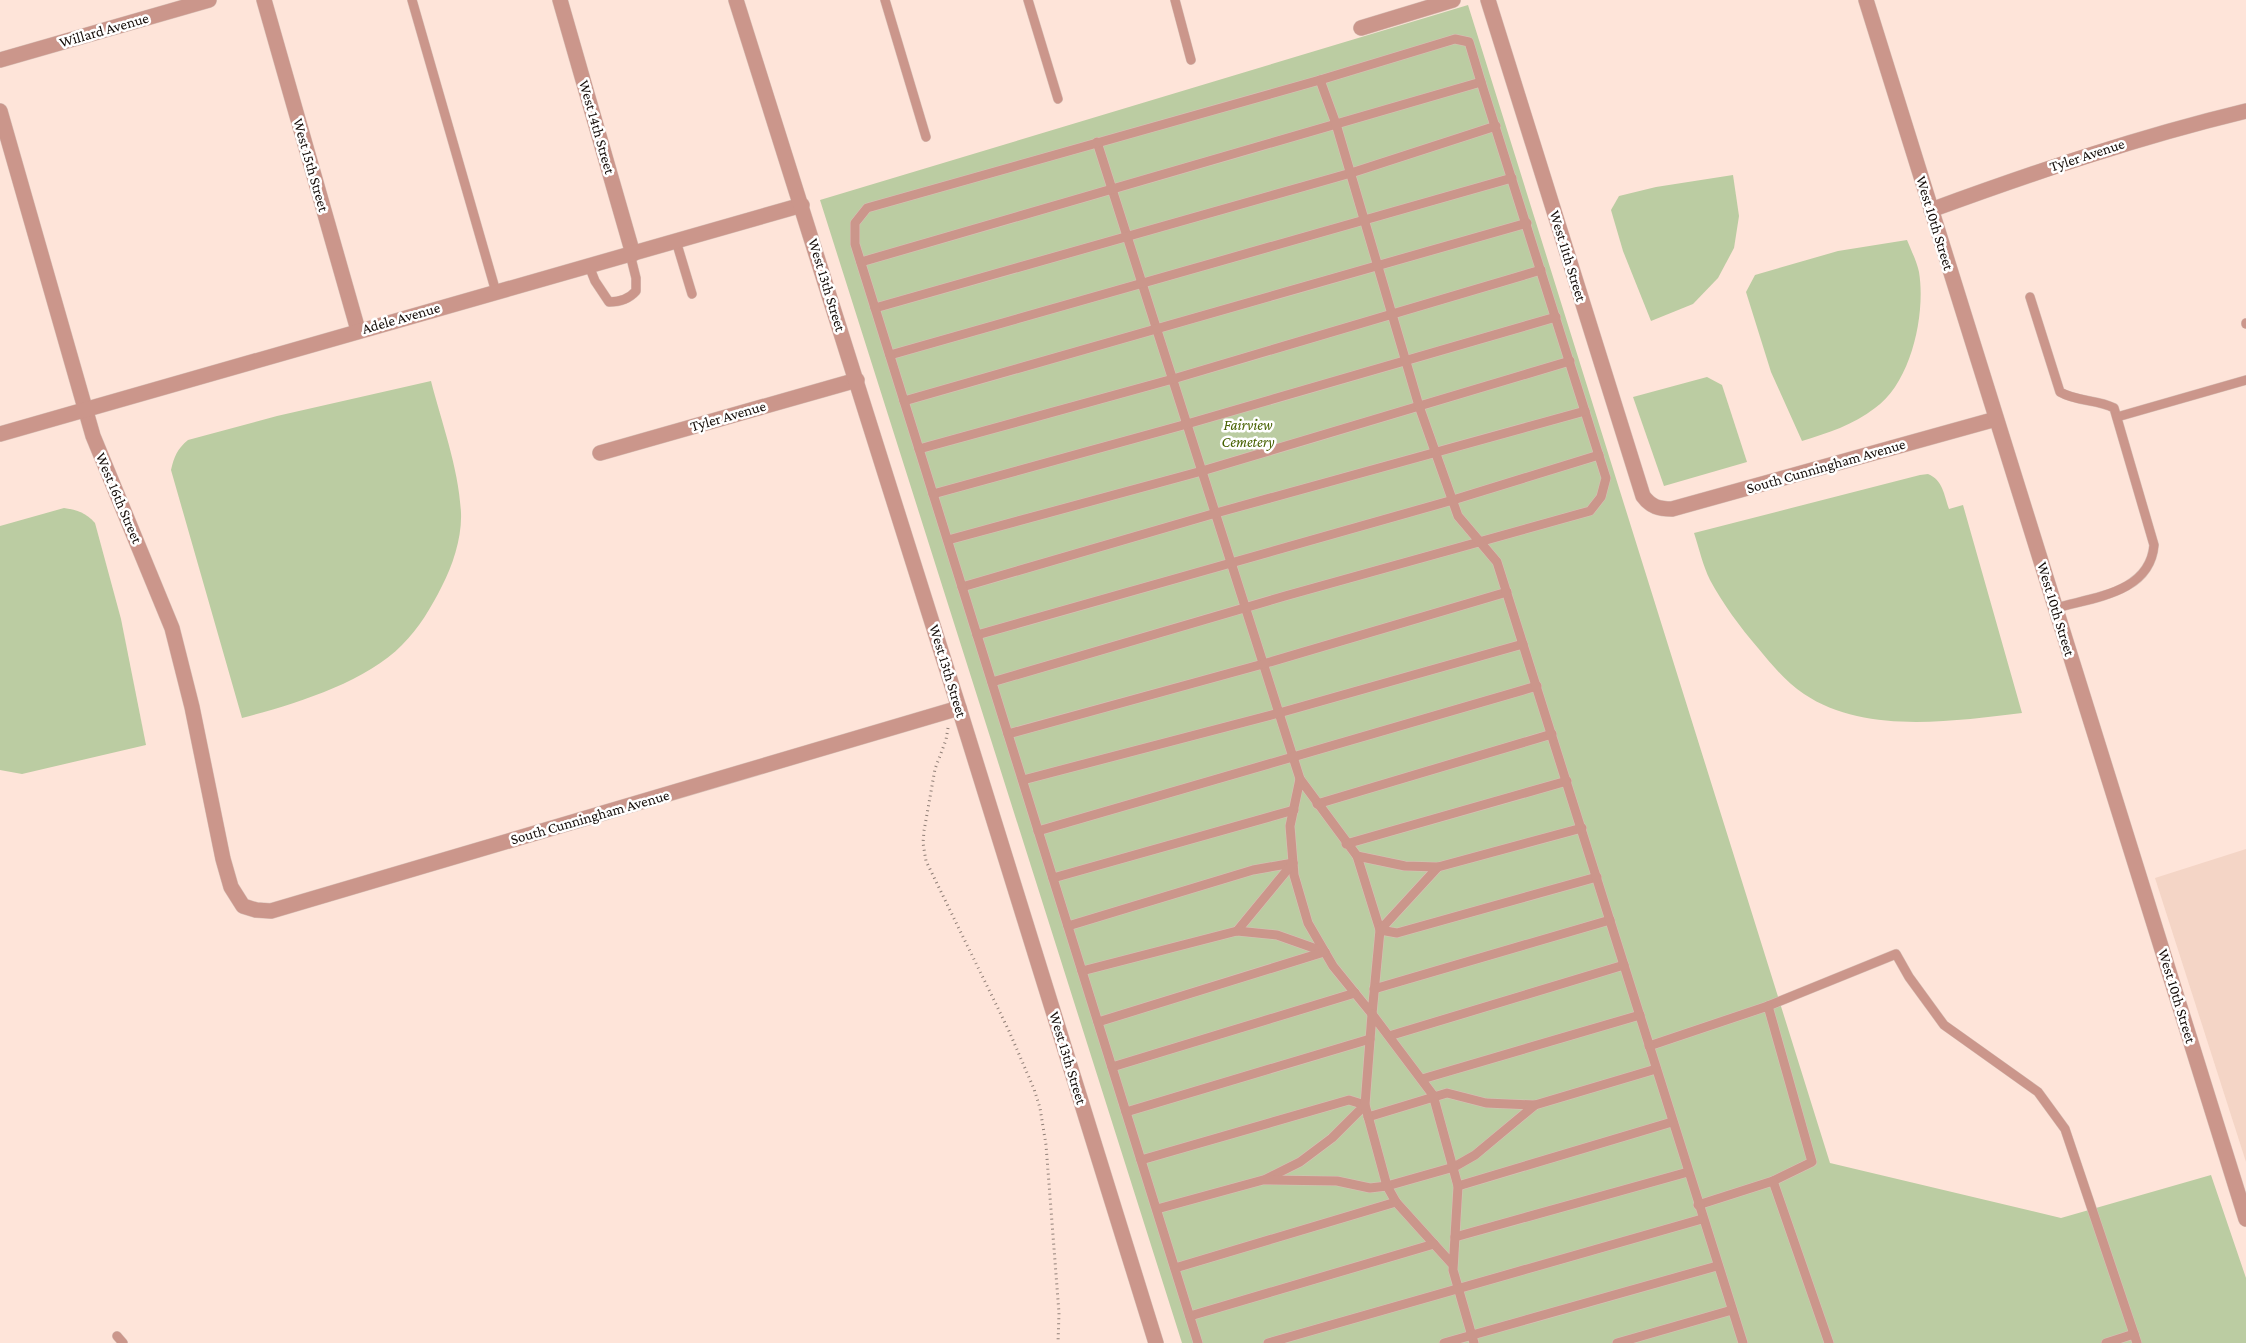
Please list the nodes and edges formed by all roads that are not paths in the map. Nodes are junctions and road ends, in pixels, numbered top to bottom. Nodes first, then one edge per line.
1 (209, 0) edge
2 (264, 0) edge
3 (412, 0) edge
4 (560, 0) edge
5 (736, 0) edge
6 (885, 0) edge
7 (1028, 0) edge
8 (1175, 0) edge
9 (1453, 0) edge
10 (1488, 0) edge
11 (1866, 0) edge
12 (1361, 28) dead end
13 (0, 60) edge
14 (1191, 60) dead end
15 (1320, 80) junction
16 (1481, 82) junction
17 (1058, 99) dead end
18 (0, 111) edge
19 (2246, 111) edge
20 (1336, 124) junction
21 (1496, 126) junction
22 (926, 137) dead end
23 (1097, 142) junction
24 (1351, 173) junction
25 (1512, 178) junction
26 (1113, 190) junction
27 (802, 205) junction
28 (1931, 210) junction
29 (1364, 220) junction
30 (1526, 223) junction
31 (1127, 236) junction
32 (676, 241) junction
33 (632, 254) junction
34 (861, 262) junction
35 (589, 266) junction
36 (1377, 266) junction
37 (1541, 270) junction
38 (1142, 283) junction
39 (496, 292) junction
40 (692, 294) dead end
41 (2030, 297) dead end
42 (875, 308) junction
43 (1392, 315) junction
44 (1556, 317) junction
45 (1157, 329) junction
46 (358, 330) junction
47 (890, 355) junction
48 (1406, 359) junction
49 (1570, 362) junction
50 (1173, 378) junction
51 (856, 380) junction
52 (2246, 380) edge
53 (904, 401) junction
54 (1419, 406) junction
55 (86, 409) junction
56 (1586, 412) junction
57 (2117, 417) junction
58 (1996, 419) junction
59 (1187, 424) junction
60 (0, 434) edge
61 (919, 449) junction
62 (600, 453) dead end
63 (1436, 453) junction
64 (1599, 455) junction
65 (1202, 471) junction
66 (933, 494) junction
67 (1453, 500) junction
68 (1655, 507) joint
69 (1216, 513) junction
70 (948, 540) junction
71 (1478, 541) junction
72 (1231, 563) junction
73 (962, 587) junction
74 (1507, 592) junction
75 (1246, 608) junction
76 (2056, 608) junction
77 (977, 635) junction
78 (1523, 644) junction
79 (1263, 664) junction
80 (992, 682) junction
81 (1537, 686) junction
82 (955, 709) junction
83 (1279, 712) junction
84 (1008, 734) junction
85 (1552, 734) junction
86 (1293, 758) junction
87 (1300, 779) junction
88 (1022, 780) junction
89 (1567, 781) junction
90 (1318, 804) junction
91 (1294, 810) junction
92 (1582, 828) junction
93 (1038, 831) junction
94 (1346, 844) junction
95 (1357, 856) junction
96 (1293, 864) junction
97 (1438, 868) junction
98 (1597, 877) junction
99 (1053, 878) junction
100 (231, 887) joint
101 (1610, 920) junction
102 (1068, 926) junction
103 (1380, 930) junction
104 (1237, 931) junction
105 (1325, 952) junction
106 (1624, 965) junction
107 (1082, 971) junction
108 (1374, 989) junction
109 (1355, 993) junction
110 (1768, 1006) junction
111 (1372, 1014) junction
112 (1640, 1015) junction
113 (1098, 1022) junction
114 (1389, 1036) junction
115 (1370, 1039) junction
116 (1649, 1046) junction
117 (1112, 1067) junction
118 (1656, 1069) junction
119 (1422, 1079) junction
120 (1433, 1095) junction
121 (1365, 1105) junction
122 (1535, 1105) junction
123 (1126, 1112) junction
124 (1368, 1117) junction
125 (1672, 1122) junction
126 (1141, 1160) junction
127 (1454, 1167) junction
128 (1688, 1172) junction
129 (1263, 1180) junction
130 (1773, 1180) junction
131 (1387, 1186) junction
132 (1458, 1186) junction
133 (1396, 1202) junction
134 (1698, 1205) junction
135 (1157, 1209) junction
136 (1702, 1219) junction
137 (2246, 1219) edge
138 (1455, 1237) junction
139 (1434, 1244) junction
140 (1453, 1266) junction
141 (1717, 1266) junction
142 (1175, 1268) junction
143 (1459, 1290) junction
144 (1732, 1310) junction
145 (1190, 1316) junction
146 (2136, 1338) edge
147 (1473, 1339) edge
148 (1156, 1343) edge
149 (1198, 1343) edge
150 (1268, 1343) edge
151 (1444, 1343) edge
152 (1617, 1343) edge
153 (1742, 1343) edge
154 (1829, 1343) edge
155 (2106, 1343) edge

1 - 13 street, Willard Avenue
2 - 46 street, West 15th Street
3 - 39 lane
4 - 33 street, West 14th Street
5 - 27 street, West 13th Street
6 - 22 lane
7 - 17 lane
8 - 14 lane
9 - 12 street
10 - 68 street, West 11th Street
11 - 28 street, West 10th Street
15 - 16 lane
15 - 20 lane
15 - 23 lane
16 - 20 lane
16 - 21 lane
18 - 55 street, West 16th Street
19 - 28 street, Tyler Avenue
20 - 24 lane
20 - 26 lane
21 - 24 lane
21 - 25 lane
23 - 26 lane
23 - 34 lane
24 - 29 lane
24 - 31 lane
25 - 29 lane
25 - 30 lane
26 - 31 lane
26 - 34 lane
27 - 32 street, Adele Avenue
27 - 51 street, West 13th Street
28 - 58 street, West 10th Street
29 - 36 lane
29 - 38 lane
30 - 36 lane
30 - 37 lane
31 - 38 lane
31 - 42 lane
32 - 33 street, Adele Avenue
32 - 40 lane
33 - 35 street, Adele Avenue
33 - 35 lane
34 - 42 lane
35 - 39 street, Adele Avenue
36 - 43 lane
36 - 45 lane
37 - 43 lane
37 - 44 lane
38 - 45 lane
38 - 47 lane
39 - 46 street, Adele Avenue
41 - 57 lane
42 - 47 lane
43 - 48 lane
43 - 50 lane
44 - 48 lane
44 - 49 lane
45 - 50 lane
45 - 53 lane
46 - 55 street, Adele Avenue
47 - 53 lane
48 - 54 lane
48 - 59 lane
49 - 54 lane
49 - 56 lane
50 - 59 lane
50 - 61 lane
51 - 62 street, Tyler Avenue
51 - 82 street, West 13th Street
52 - 57 lane
53 - 61 lane
54 - 63 lane
54 - 65 lane
55 - 60 street, Adele Avenue
55 - 100 street, West 16th Street
56 - 63 lane
56 - 64 lane
57 - 76 lane
58 - 68 street, South Cunningham Avenue
58 - 76 street, West 10th Street
59 - 65 lane
59 - 66 lane
61 - 66 lane
63 - 67 lane
63 - 69 lane
64 - 67 lane
64 - 71 lane
65 - 69 lane
65 - 70 lane
66 - 70 lane
67 - 71 lane
67 - 72 lane
69 - 72 lane
69 - 73 lane
70 - 73 lane
71 - 74 lane
71 - 75 lane
72 - 75 lane
72 - 77 lane
73 - 77 lane
74 - 78 lane
74 - 79 lane
75 - 79 lane
75 - 80 lane
76 - 137 street, West 10th Street
77 - 80 lane
78 - 81 lane
78 - 83 lane
79 - 83 lane
79 - 84 lane
80 - 84 lane
81 - 85 lane
81 - 86 lane
82 - 100 street, South Cunningham Avenue
82 - 148 street, West 13th Street
83 - 86 lane
83 - 88 lane
84 - 88 lane
85 - 89 lane
85 - 90 lane
86 - 87 lane
86 - 93 lane
87 - 90 lane
87 - 91 lane
88 - 93 lane
89 - 92 lane
89 - 94 lane
90 - 94 lane
91 - 96 lane
91 - 99 lane
92 - 97 lane
92 - 98 lane
93 - 99 lane
94 - 95 lane
95 - 97 lane
95 - 103 lane
96 - 102 lane
96 - 104 lane
96 - 105 lane
97 - 103 lane
98 - 101 lane
98 - 103 lane
99 - 102 lane
101 - 106 lane
101 - 108 lane
102 - 107 lane
103 - 108 lane
104 - 105 lane
104 - 107 lane
105 - 109 lane
105 - 113 lane
106 - 112 lane
106 - 114 lane
107 - 113 lane
108 - 111 lane
109 - 111 lane
109 - 117 lane
110 - 116 lane
110 - 130 lane
110 - 146 lane
111 - 114 lane
111 - 115 lane
112 - 116 lane
112 - 119 lane
113 - 117 lane
114 - 119 lane
115 - 121 lane
115 - 123 lane
116 - 118 lane
117 - 123 lane
118 - 122 lane
118 - 125 lane
119 - 120 lane
120 - 122 lane
120 - 124 lane
120 - 127 lane
121 - 124 lane
121 - 126 lane
121 - 129 lane
122 - 127 lane
123 - 126 lane
124 - 131 lane
125 - 128 lane
125 - 132 lane
126 - 135 lane
127 - 131 lane
127 - 132 lane
128 - 134 lane
128 - 138 lane
129 - 131 lane
129 - 135 lane
130 - 134 lane
130 - 154 lane
131 - 133 lane
132 - 138 lane
133 - 139 lane
133 - 142 lane
134 - 136 lane
135 - 142 lane
136 - 141 lane
136 - 143 lane
138 - 140 lane
139 - 140 lane
139 - 145 lane
140 - 143 lane
141 - 144 lane
141 - 147 lane
142 - 145 lane
143 - 147 lane
143 - 150 lane
144 - 152 lane
144 - 153 lane
145 - 149 lane
146 - 155 lane
147 - 151 lane

